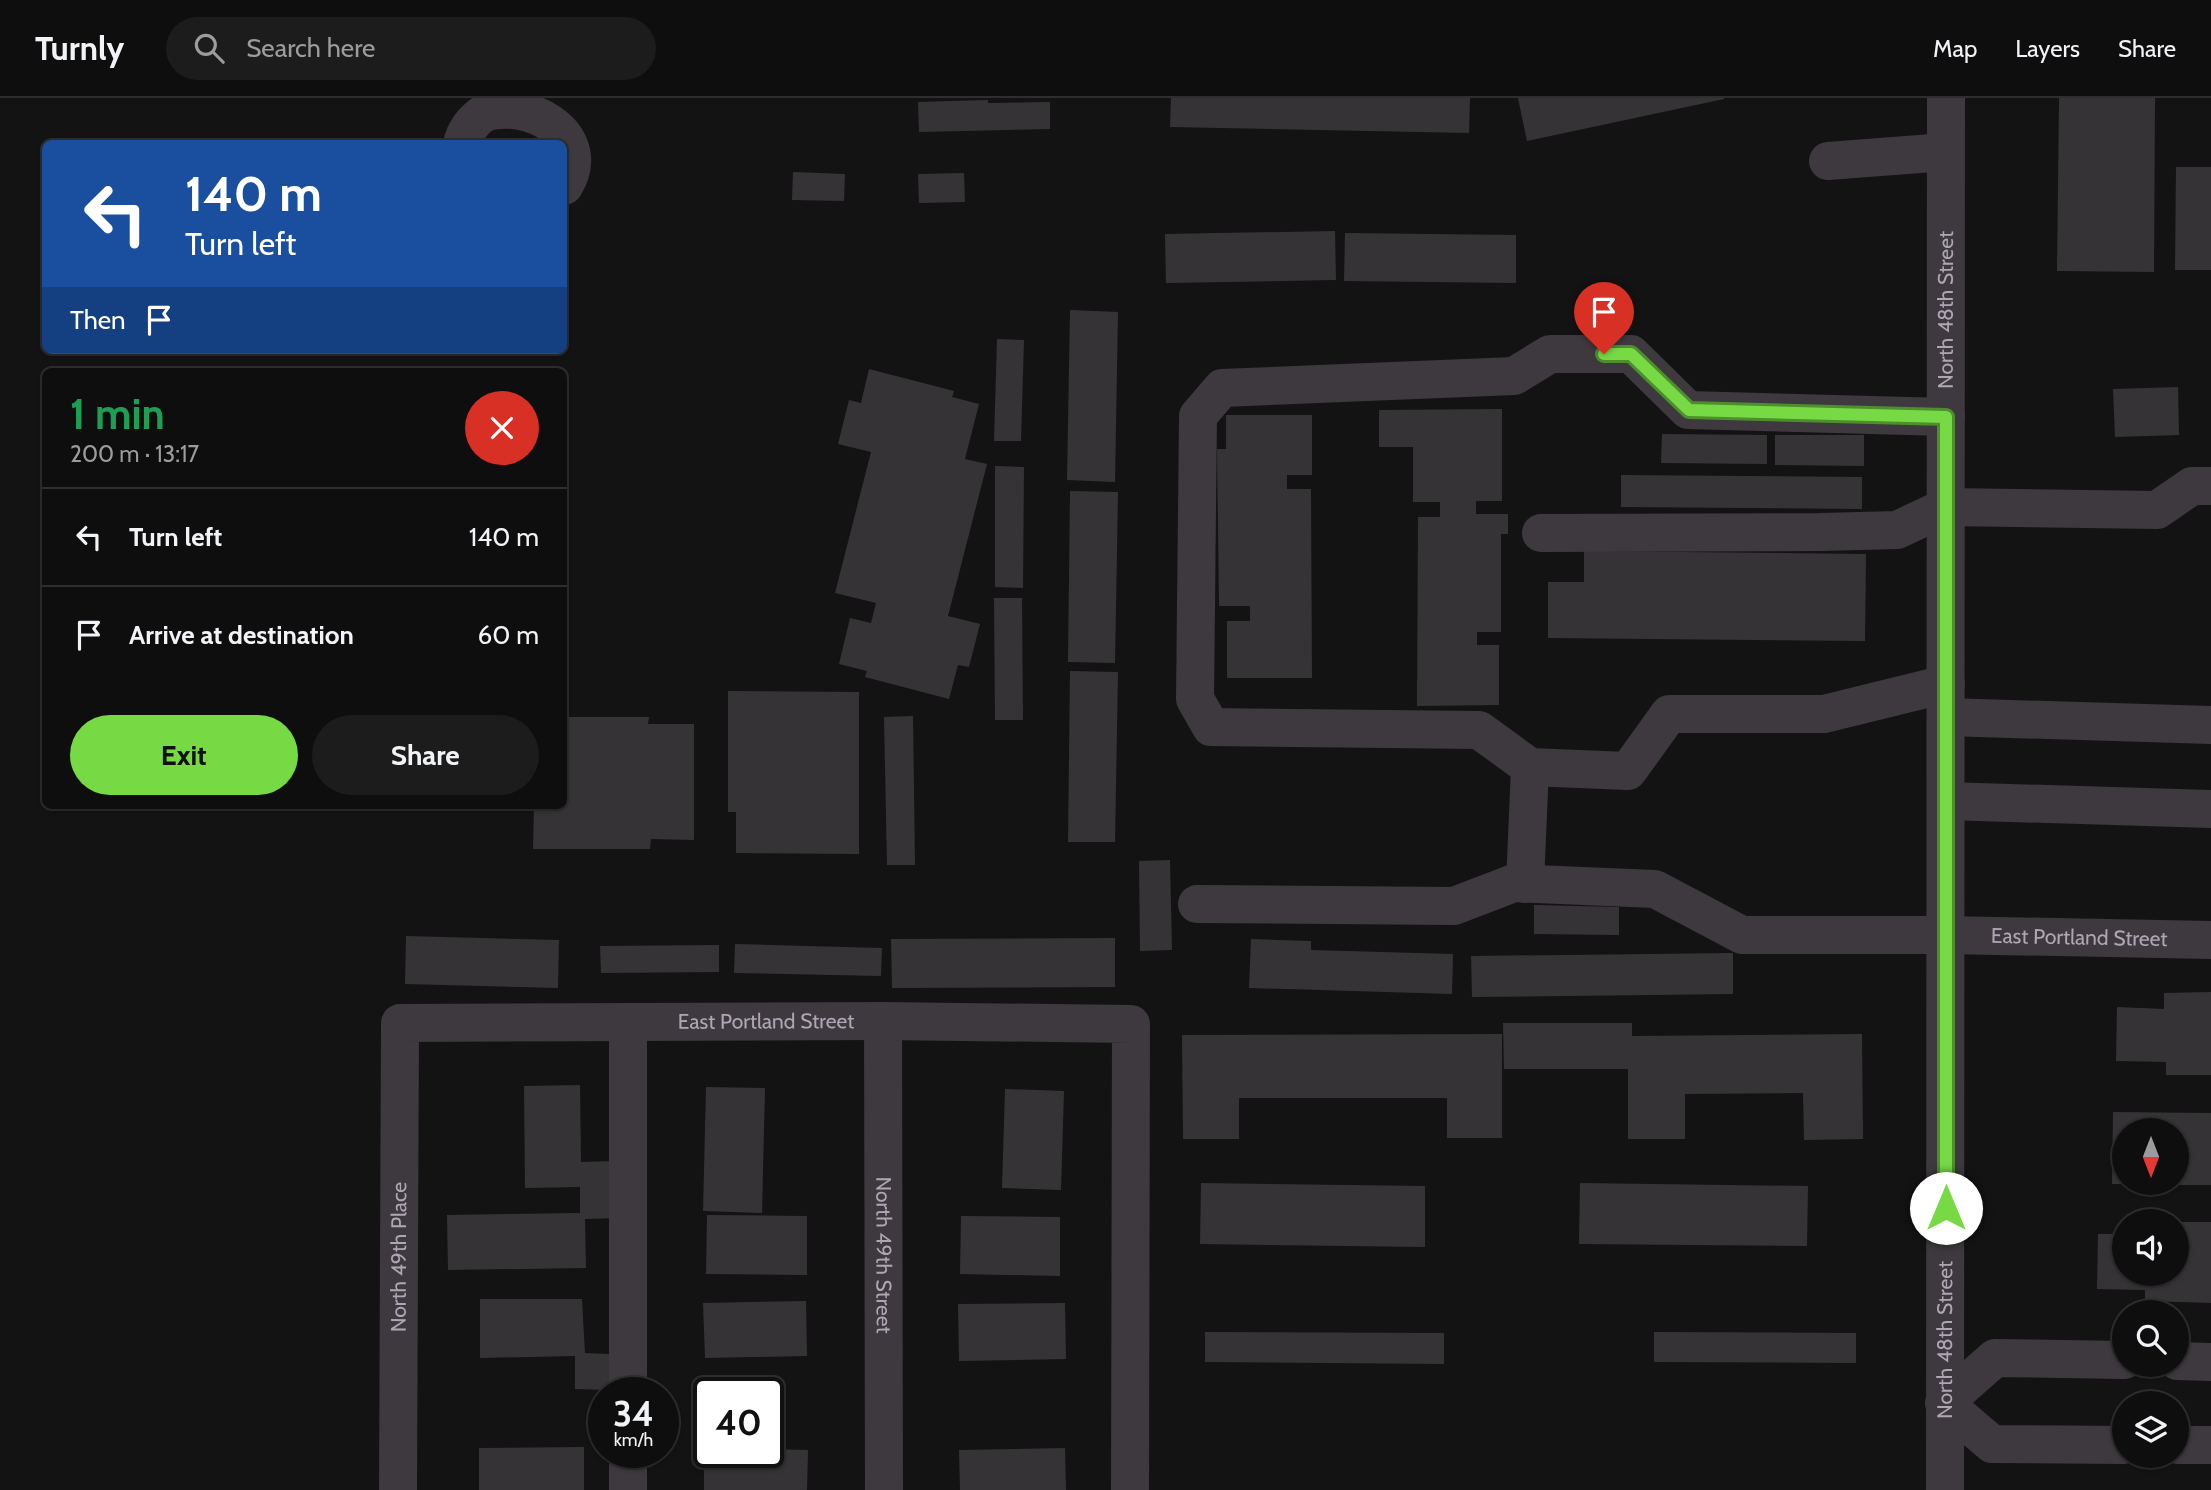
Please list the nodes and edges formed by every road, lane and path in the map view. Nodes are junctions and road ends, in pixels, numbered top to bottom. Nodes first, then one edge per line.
1 (451, 98) edge
2 (1946, 98) edge
3 (503, 102) edge
4 (463, 140) edge
5 (464, 140) edge
6 (1946, 152) junction
7 (1828, 161) dead end
8 (567, 181) edge
9 (1946, 417) junction
10 (2211, 486) edge
11 (1946, 507) junction
12 (1541, 533) dead end
13 (1946, 700) junction
14 (2211, 725) edge
15 (1530, 767) junction
16 (1946, 801) junction
17 (2211, 808) edge
18 (1525, 884) junction
19 (1197, 904) dead end
20 (1946, 935) junction
21 (2211, 940) edge
22 (883, 1021) junction
23 (628, 1022) junction
24 (400, 1023) joint
25 (2112, 1360) edge
26 (2189, 1361) edge
27 (2211, 1362) edge
28 (628, 1377) edge
29 (1944, 1403) junction
30 (2112, 1445) edge
31 (2189, 1445) edge
32 (2211, 1446) edge
33 (628, 1468) edge
34 (398, 1490) edge
35 (628, 1490) edge
36 (884, 1490) edge
37 (1130, 1490) edge
38 (1945, 1490) edge

1 - 4 street
2 - 6 street, North 48th Street
3 - 5 street
3 - 8 street
6 - 7 street
6 - 9 street, North 48th Street
9 - 11 street, North 48th Street
9 - 15 street
10 - 11 street
11 - 12 street
11 - 13 street, North 48th Street
13 - 14 street
13 - 15 street
13 - 16 street, North 48th Street
15 - 18 street
16 - 17 street
16 - 20 street, North 48th Street
18 - 19 street, East Portland Street
18 - 20 street, East Portland Street
20 - 21 street, East Portland Street
20 - 29 street, North 48th Street
22 - 23 street, East Portland Street
22 - 36 street, North 49th Street
22 - 37 street, East Portland Street
23 - 24 street, East Portland Street
23 - 28 street
24 - 34 street, North 49th Place
25 - 29 street
26 - 27 street
29 - 30 street
29 - 38 street, North 48th Street
31 - 32 street
33 - 35 street

